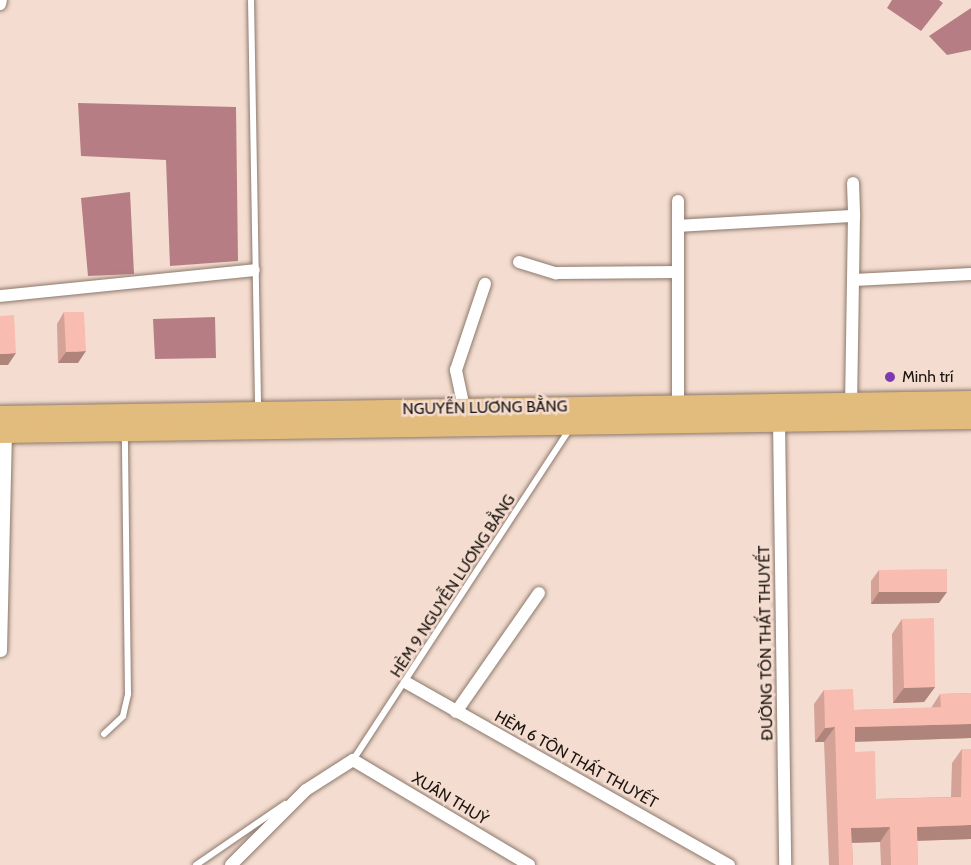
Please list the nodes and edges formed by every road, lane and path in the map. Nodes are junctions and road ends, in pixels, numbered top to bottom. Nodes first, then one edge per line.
1 (1, 0) edge
2 (250, 0) edge
3 (0, 4) edge
4 (853, 183) dead end
5 (678, 201) dead end
6 (854, 216) junction
7 (678, 226) junction
8 (519, 262) dead end
9 (254, 270) junction
10 (678, 273) junction
11 (971, 274) edge
12 (854, 280) junction
13 (485, 284) dead end
14 (0, 296) edge
15 (971, 401) edge
16 (851, 403) junction
17 (678, 405) junction
18 (464, 408) junction
19 (899, 410) junction
20 (258, 412) junction
21 (971, 419) edge
22 (779, 421) junction
23 (572, 425) junction
24 (2, 428) edge
25 (125, 432) junction
26 (539, 592) dead end
27 (1, 651) edge
28 (407, 683) junction
29 (456, 712) junction
30 (104, 734) dead end
31 (353, 760) junction
32 (306, 790) junction
33 (196, 865) edge
34 (231, 865) edge
35 (529, 865) edge
36 (729, 865) edge
37 (785, 865) edge

1 - 3 street
2 - 9 lane
4 - 6 street
5 - 7 street
6 - 7 street
6 - 12 street
7 - 10 street
8 - 10 street
9 - 14 street
9 - 20 lane
10 - 17 street
11 - 12 street
12 - 16 street
13 - 18 street
15 - 19 main road, NGUYỄN LƯƠNG BẰNG
16 - 17 main road, NGUYỄN LƯƠNG BẰNG
16 - 19 main road, NGUYỄN LƯƠNG BẰNG
17 - 18 main road, NGUYỄN LƯƠNG BẰNG
18 - 20 main road, NGUYỄN LƯƠNG BẰNG
19 - 21 main road, NGUYỄN LƯƠNG BẰNG
19 - 22 main road, NGUYỄN LƯƠNG BẰNG
20 - 24 main road, NGUYỄN LƯƠNG BẰNG
22 - 23 main road, NGUYỄN LƯƠNG BẰNG
22 - 37 street, ĐƯỜNG TÔN THẤT THUYẾT
23 - 25 main road, NGUYỄN LƯƠNG BẰNG
23 - 28 lane, HẺM 9 NGUYỄN LƯƠNG BẰNG
24 - 25 main road, NGUYỄN LƯƠNG BẰNG
24 - 27 street
25 - 30 lane
26 - 29 street
28 - 29 street, HẺM 6 TÔN THẤT THUYẾT
28 - 31 lane, HẺM 9 NGUYỄN LƯƠNG BẰNG
29 - 36 street, HẺM 6 TÔN THẤT THUYẾT
31 - 32 street
31 - 35 street, XUÂN THUỶ
32 - 33 lane
32 - 34 street

